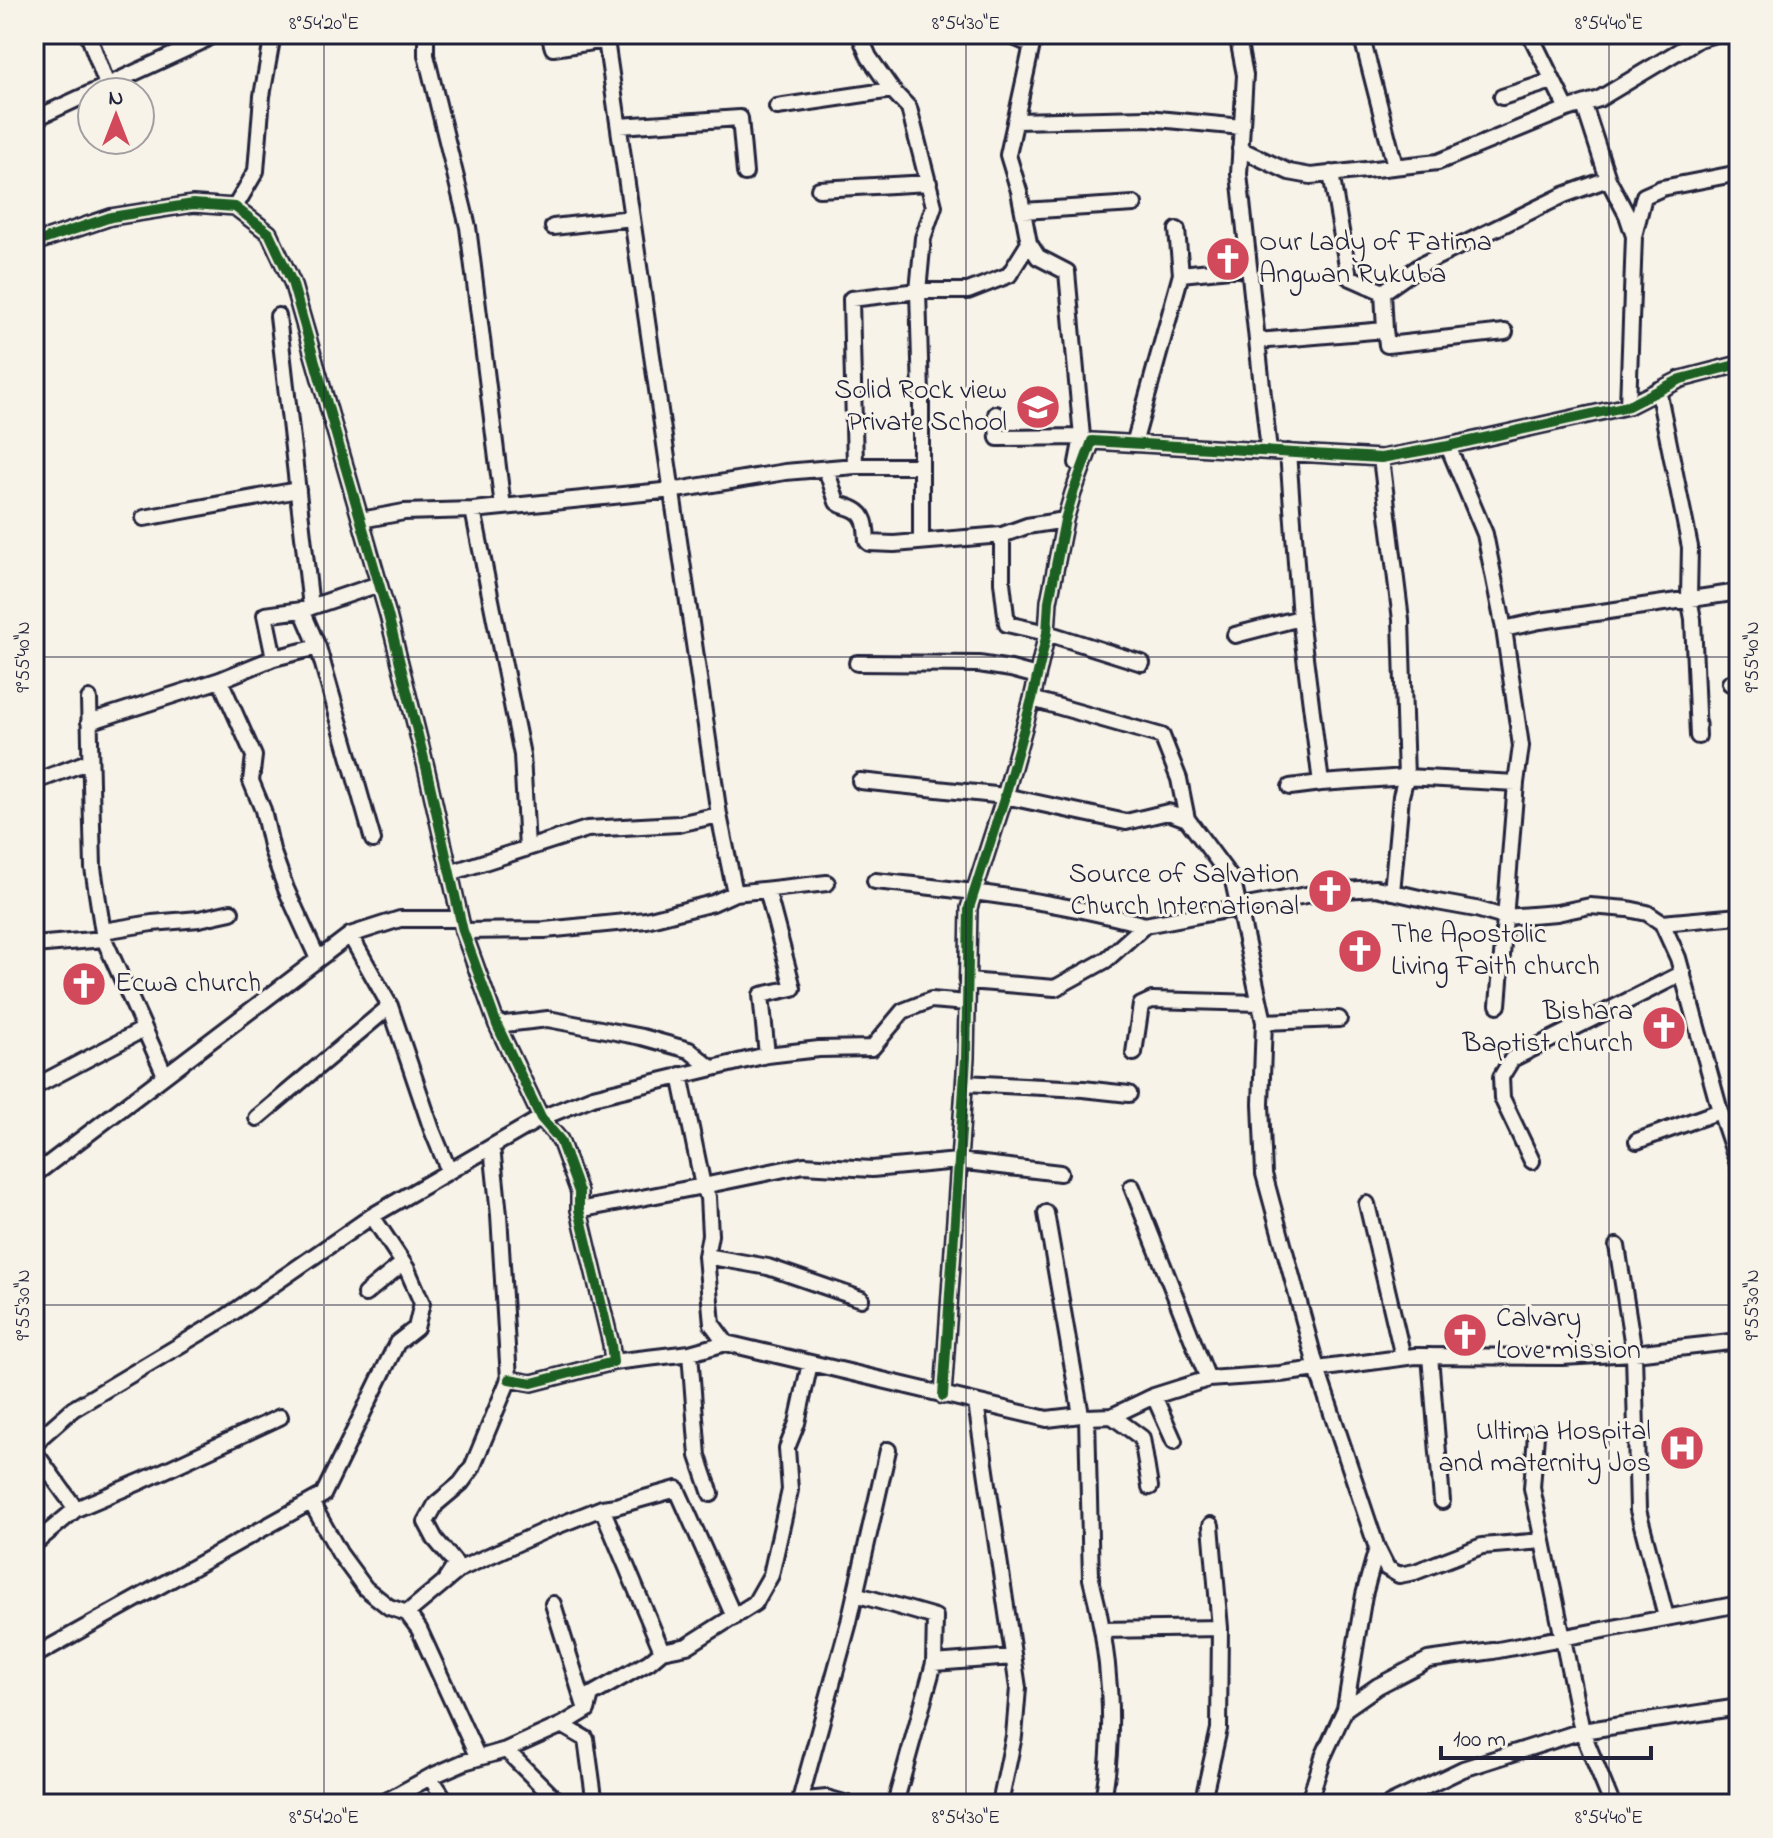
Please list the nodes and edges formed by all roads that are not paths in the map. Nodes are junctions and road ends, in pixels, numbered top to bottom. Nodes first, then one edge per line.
1 (88, 34) edge
2 (214, 34) edge
3 (273, 34) edge
4 (426, 34) edge
5 (549, 34) edge
6 (859, 34) edge
7 (1007, 34) edge
8 (1237, 34) edge
9 (1361, 34) edge
10 (1530, 34) edge
11 (1716, 34) edge
12 (611, 37) edge
13 (198, 38) edge
14 (1034, 39) edge
15 (104, 76) edge
16 (124, 76) edge
17 (1552, 81) junction
18 (892, 90) junction
19 (1502, 97) dead end
20 (76, 99) edge
21 (1584, 105) junction
22 (777, 107) dead end
23 (1567, 109) junction
24 (34, 119) edge
25 (1015, 121) junction
26 (619, 126) junction
27 (1242, 127) junction
28 (1240, 149) junction
29 (1395, 166) junction
30 (745, 173) dead end
31 (1331, 173) junction
32 (1739, 173) edge
33 (1608, 179) junction
34 (929, 183) junction
35 (819, 189) dead end
36 (1134, 204) dead end
37 (235, 207) junction
38 (1023, 211) junction
39 (632, 218) junction
40 (553, 227) dead end
41 (1177, 230) dead end
42 (1634, 236) junction
43 (34, 243) edge
44 (1029, 243) junction
45 (1249, 267) junction
46 (1181, 274) junction
47 (918, 291) junction
48 (1383, 292) junction
49 (278, 316) dead end
50 (1385, 330) junction
51 (1505, 332) dead end
52 (1257, 341) junction
53 (1739, 364) edge
54 (1658, 390) junction
55 (1628, 406) junction
56 (996, 414) dead end
57 (1082, 437) junction
58 (1134, 444) junction
59 (1448, 446) junction
60 (1269, 451) junction
61 (1288, 452) junction
62 (1381, 458) junction
63 (855, 466) junction
64 (920, 466) junction
65 (826, 469) junction
66 (298, 490) junction
67 (672, 490) junction
68 (1073, 493) junction
69 (503, 507) junction
70 (473, 510) junction
71 (144, 518) dead end
72 (361, 520) junction
73 (1065, 520) junction
74 (1002, 535) junction
75 (921, 541) junction
76 (379, 584) junction
77 (1739, 592) edge
78 (1689, 598) junction
79 (306, 609) junction
80 (1300, 618) junction
81 (1504, 629) junction
82 (1047, 633) junction
83 (1235, 635) dead end
84 (318, 647) junction
85 (274, 658) junction
86 (857, 663) dead end
87 (1142, 663) dead end
88 (1037, 676) junction
89 (220, 680) junction
90 (89, 699) dead end
91 (1032, 699) junction
92 (89, 722) junction
93 (1698, 736) dead end
94 (90, 761) junction
95 (1406, 777) junction
96 (860, 781) dead end
97 (34, 782) edge
98 (1321, 783) junction
99 (1516, 783) junction
100 (1290, 787) dead end
101 (1005, 796) junction
102 (719, 815) junction
103 (1187, 819) junction
104 (373, 840) dead end
105 (527, 848) junction
106 (450, 873) junction
107 (875, 881) dead end
108 (827, 883) dead end
109 (767, 890) junction
110 (973, 890) junction
111 (1392, 892) junction
112 (735, 893) junction
113 (1240, 907) junction
114 (231, 912) dead end
115 (1739, 916) edge
116 (1504, 917) junction
117 (1662, 923) junction
118 (462, 925) junction
119 (1145, 925) junction
120 (104, 935) junction
121 (350, 935) junction
122 (34, 945) edge
123 (318, 959) junction
124 (1683, 973) junction
125 (968, 981) junction
126 (967, 1003) junction
127 (1260, 1003) junction
128 (1498, 1005) dead end
129 (390, 1006) junction
130 (1339, 1019) dead end
131 (1264, 1022) junction
132 (497, 1025) junction
133 (144, 1029) junction
134 (1134, 1053) dead end
135 (767, 1055) junction
136 (711, 1068) junction
137 (165, 1075) junction
138 (680, 1075) junction
139 (965, 1083) junction
140 (34, 1087) edge
141 (1129, 1094) dead end
142 (1720, 1111) junction
143 (257, 1118) dead end
144 (541, 1118) junction
145 (1637, 1141) dead end
146 (492, 1147) junction
147 (958, 1161) junction
148 (1532, 1161) dead end
149 (1739, 1167) edge
150 (449, 1171) junction
151 (1060, 1173) dead end
152 (34, 1175) edge
153 (703, 1186) junction
154 (1132, 1187) dead end
155 (1367, 1204) dead end
156 (579, 1210) junction
157 (1046, 1213) dead end
158 (372, 1216) junction
159 (1617, 1246) dead end
160 (706, 1256) junction
161 (403, 1263) junction
162 (365, 1294) dead end
163 (861, 1299) dead end
164 (1739, 1341) edge
165 (726, 1343) junction
166 (690, 1353) junction
167 (1634, 1353) junction
168 (1430, 1356) junction
169 (1403, 1357) junction
170 (613, 1362) junction
171 (810, 1363) junction
172 (1317, 1369) junction
173 (509, 1379) junction
174 (1208, 1379) junction
175 (943, 1396) junction
176 (1154, 1396) junction
177 (976, 1403) junction
178 (1084, 1416) junction
179 (1112, 1416) junction
180 (280, 1417) dead end
181 (1536, 1434) dead end
182 (1174, 1441) dead end
183 (34, 1449) edge
184 (888, 1450) dead end
185 (1150, 1487) dead end
186 (711, 1494) dead end
187 (1442, 1501) dead end
188 (311, 1502) junction
189 (602, 1508) junction
190 (76, 1509) junction
191 (1211, 1525) dead end
192 (1543, 1541) junction
193 (34, 1544) edge
194 (1377, 1548) junction
195 (445, 1581) junction
196 (855, 1594) junction
197 (553, 1604) dead end
198 (1739, 1604) edge
199 (407, 1613) junction
200 (734, 1617) junction
201 (1666, 1617) junction
202 (1220, 1628) junction
203 (1102, 1630) junction
204 (1564, 1637) junction
205 (662, 1651) junction
206 (34, 1656) edge
207 (1013, 1657) junction
208 (934, 1663) junction
209 (1739, 1707) edge
210 (1345, 1709) junction
211 (587, 1710) junction
212 (562, 1725) junction
213 (1582, 1731) junction
214 (506, 1750) junction
215 (478, 1758) junction
216 (430, 1777) junction
217 (381, 1804) edge
218 (448, 1804) edge
219 (560, 1804) edge
220 (595, 1804) edge
221 (800, 1804) edge
222 (848, 1804) edge
223 (895, 1804) edge
224 (1000, 1804) edge
225 (1102, 1804) edge
226 (1202, 1804) edge
227 (1308, 1804) edge
228 (1390, 1804) edge
229 (1612, 1804) edge

1 - 15 street
2 - 13 street
3 - 37 street
4 - 69 street
5 - 12 street
6 - 18 street
7 - 14 street
8 - 27 street
9 - 29 street
10 - 17 street
11 - 21 street
12 - 26 street
13 - 16 street
14 - 25 street
17 - 19 street
17 - 23 street
18 - 22 street
18 - 34 street
20 - 24 street
21 - 23 street
21 - 33 street
23 - 29 street
25 - 27 street
25 - 38 street
26 - 30 street
26 - 39 street
27 - 28 street
28 - 31 street
28 - 45 street
29 - 31 street
31 - 48 street
32 - 42 street
33 - 42 street
33 - 48 street
34 - 35 street
34 - 47 street
36 - 38 street
37 - 43 street
37 - 72 street
38 - 44 street
39 - 40 street
39 - 67 street
41 - 46 street
42 - 55 street
44 - 47 street
44 - 57 street
45 - 46 street
45 - 52 street
46 - 58 street
47 - 63 street
47 - 64 street
48 - 50 street
49 - 66 street
50 - 51 street
50 - 52 street
52 - 60 street
53 - 54 street
54 - 55 street
54 - 78 street
55 - 59 street
56 - 57 street
57 - 68 street
58 - 60 street
58 - 68 street
59 - 62 street
59 - 81 street
60 - 61 street
61 - 62 street
61 - 80 street
62 - 95 street
63 - 64 street
63 - 65 street
64 - 75 street
65 - 67 street
65 - 75 street
66 - 71 street
66 - 79 street
67 - 69 street
67 - 102 street
68 - 73 street
69 - 70 street
70 - 72 street
70 - 105 street
72 - 76 street
73 - 74 street
73 - 82 street
74 - 75 street
74 - 82 street
76 - 79 street
76 - 106 street
77 - 78 street
78 - 81 street
78 - 93 street
79 - 84 street
79 - 85 street
80 - 83 street
80 - 98 street
81 - 99 street
82 - 87 street
82 - 88 street
84 - 85 street
84 - 104 street
85 - 89 street
86 - 88 street
88 - 91 street
89 - 92 street
89 - 123 street
90 - 92 street
91 - 101 street
91 - 103 street
92 - 94 street
94 - 97 street
94 - 120 street
95 - 98 street
95 - 99 street
95 - 111 street
96 - 101 street
98 - 100 street
99 - 116 street
101 - 103 street
101 - 110 street
102 - 105 street
102 - 112 street
103 - 113 street
105 - 106 street
106 - 118 street
107 - 110 street
108 - 109 street
109 - 112 street
109 - 135 street
110 - 119 street
110 - 125 street
111 - 113 street
111 - 116 street
112 - 118 street
113 - 119 street
113 - 127 street
114 - 120 street
115 - 117 street
116 - 117 street
116 - 128 street
117 - 124 street
118 - 121 street
118 - 132 street
119 - 125 street
120 - 122 street
120 - 133 street
121 - 123 street
121 - 129 street
123 - 137 street
124 - 142 street
124 - 148 street
125 - 126 street
126 - 135 street
126 - 139 street
127 - 131 street
127 - 134 street
129 - 143 street
129 - 150 street
130 - 131 street
131 - 172 street
132 - 136 street
132 - 144 street
133 - 137 street
133 - 140 street
135 - 136 street
136 - 138 street
137 - 152 street
138 - 144 street
138 - 153 street
139 - 141 street
139 - 147 street
142 - 145 street
142 - 149 street
144 - 146 street
144 - 156 street
146 - 150 street
146 - 173 street
147 - 151 street
147 - 153 street
147 - 175 street
150 - 158 street
153 - 156 street
153 - 160 street
154 - 174 street
155 - 169 street
156 - 170 street
157 - 178 street
158 - 161 street
158 - 183 street
159 - 167 street
160 - 163 street
160 - 165 street
161 - 162 street
161 - 188 street
164 - 167 street
165 - 166 street
165 - 171 street
166 - 170 street
166 - 186 street
167 - 168 street
167 - 201 street
168 - 169 street
168 - 187 street
169 - 172 street
170 - 173 street
171 - 175 street
171 - 200 street
172 - 174 street
172 - 194 street
173 - 195 street
174 - 176 street
175 - 177 street
176 - 179 street
176 - 182 street
177 - 178 street
177 - 207 street
178 - 179 street
178 - 203 street
179 - 185 street
180 - 190 street
181 - 192 street
183 - 190 street
184 - 196 street
188 - 199 street
188 - 206 street
189 - 195 street
189 - 200 street
189 - 205 street
190 - 193 street
191 - 202 street
192 - 194 street
192 - 204 street
194 - 210 street
195 - 199 street
196 - 208 street
196 - 221 street
197 - 211 street
198 - 201 street
199 - 215 street
200 - 205 street
201 - 204 street
202 - 203 street
202 - 226 street
203 - 225 street
204 - 210 street
204 - 213 street
205 - 211 street
207 - 208 street
207 - 224 street
208 - 223 street
209 - 213 street
210 - 227 street
211 - 212 street
212 - 214 street
212 - 220 street
213 - 228 street
213 - 229 street
214 - 215 street
214 - 219 street
215 - 216 street
216 - 217 street
216 - 218 street
221 - 222 street

